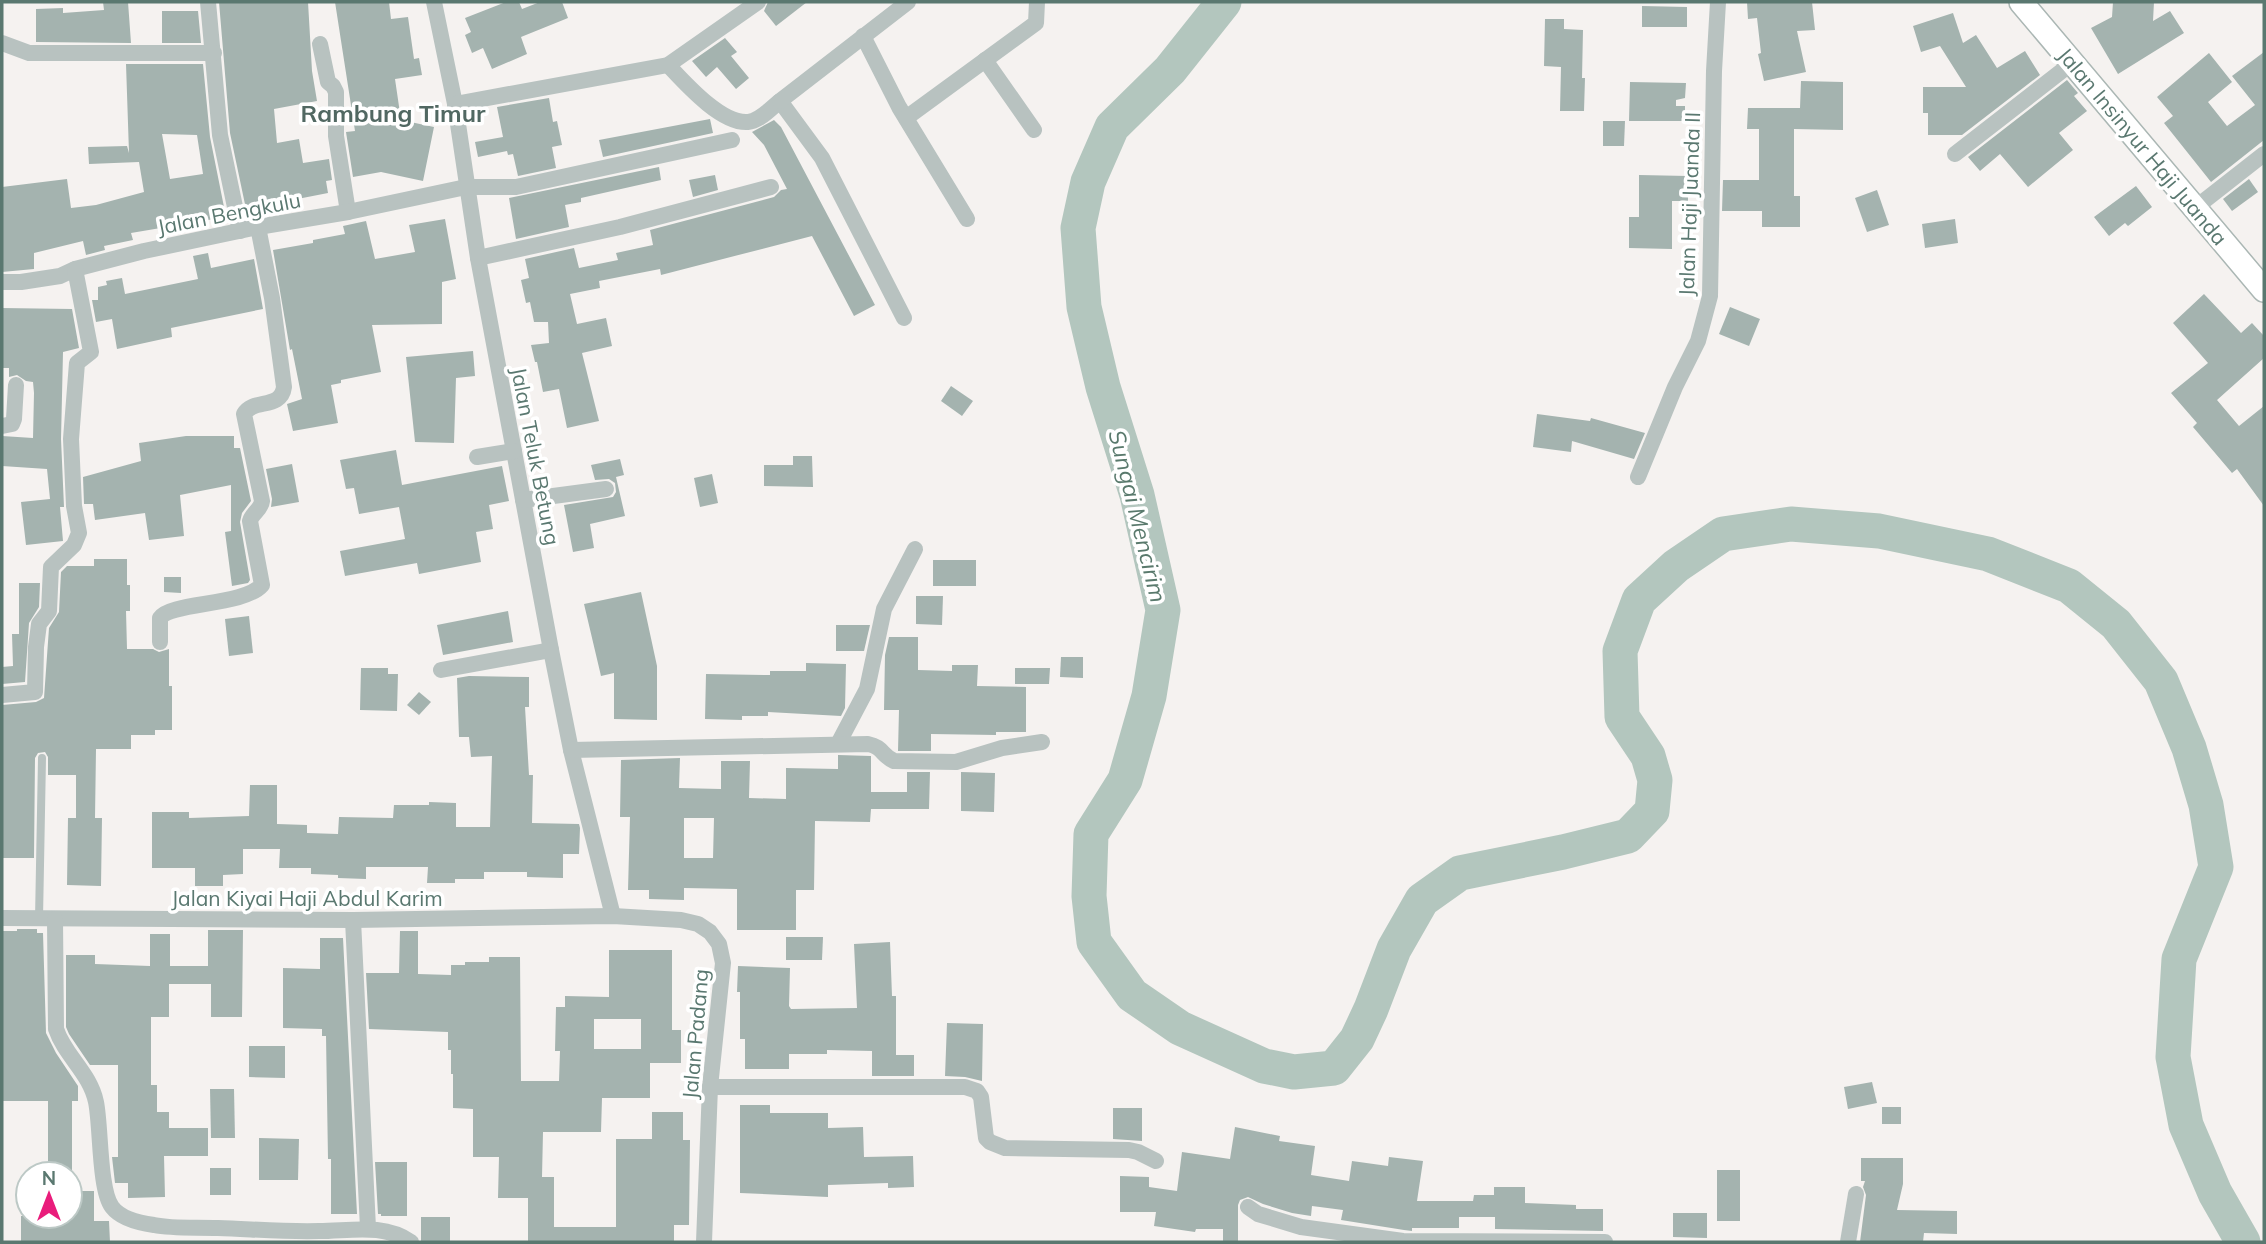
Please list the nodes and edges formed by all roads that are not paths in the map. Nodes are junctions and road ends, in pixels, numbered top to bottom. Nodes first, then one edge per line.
1 (208, 2) edge
2 (434, 2) edge
3 (758, 2) edge
4 (908, 2) edge
5 (1037, 2) edge
6 (1718, 2) edge
7 (2021, 2) edge
8 (863, 36) junction
9 (2, 43) edge
10 (320, 44) dead end
11 (214, 53) junction
12 (985, 60) junction
13 (2072, 63) junction
14 (668, 65) junction
15 (780, 101) junction
16 (455, 104) junction
17 (906, 118) junction
18 (1034, 130) dead end
19 (732, 140) dead end
20 (1955, 154) dead end
21 (2264, 154) edge
22 (466, 187) junction
23 (771, 187) dead end
24 (2195, 208) junction
25 (348, 212) junction
26 (967, 219) dead end
27 (258, 227) junction
28 (240, 231) junction
29 (478, 258) junction
30 (75, 269) junction
31 (2260, 277) edge
32 (2, 282) edge
33 (904, 318) dead end
34 (16, 385) dead end
35 (2, 426) edge
36 (514, 451) junction
37 (477, 457) dead end
38 (1638, 477) dead end
39 (606, 489) dead end
40 (523, 500) junction
41 (915, 549) dead end
42 (160, 642) dead end
43 (551, 650) junction
44 (441, 670) dead end
45 (2, 695) edge
46 (1042, 742) dead end
47 (838, 744) junction
48 (571, 750) junction
49 (42, 758) dead end
50 (613, 916) junction
51 (2, 918) edge
52 (47, 919) junction
53 (353, 920) junction
54 (710, 1087) junction
55 (1156, 1161) dead end
56 (1856, 1194) dead end
57 (1248, 1207) dead end
58 (156, 1226) junction
59 (368, 1228) junction
60 (1367, 1239) edge
61 (152, 1242) edge
62 (411, 1242) edge
63 (704, 1242) edge
64 (1605, 1242) edge
65 (1848, 1242) edge

1 - 11 street
2 - 16 street, Jalan Teluk Betung
3 - 14 street
4 - 8 street
5 - 12 street
6 - 38 street, Jalan Haji Juanda II
7 - 13 street, Jalan Insinyur Haji Juanda
8 - 15 street
8 - 17 street
9 - 11 street
10 - 25 street
11 - 28 street
12 - 17 street
12 - 18 street
13 - 20 street
13 - 24 street, Jalan Insinyur Haji Juanda
14 - 15 street
14 - 16 street
15 - 33 street
16 - 22 street, Jalan Teluk Betung
17 - 26 street
19 - 22 street, Jalan Bengkulu
21 - 24 street
22 - 25 street, Jalan Bengkulu
22 - 29 street, Jalan Teluk Betung
23 - 29 street
24 - 31 street, Jalan Insinyur Haji Juanda
25 - 27 street, Jalan Bengkulu
27 - 28 street, Jalan Bengkulu
27 - 42 street
28 - 30 street, Jalan Bengkulu
29 - 36 street, Jalan Teluk Betung
30 - 32 street, Jalan Bengkulu
30 - 45 street
34 - 35 street
36 - 37 street
36 - 40 street, Jalan Teluk Betung
39 - 40 street
40 - 43 street, Jalan Teluk Betung
41 - 47 street
43 - 44 street
43 - 48 street, Jalan Teluk Betung
46 - 47 street
47 - 48 street
48 - 50 street, Jalan Teluk Betung
49 - 52 lane
50 - 53 street, Jalan Kiyai Haji Abdul Karim
50 - 54 street, Jalan Padang
51 - 52 street, Jalan Kiyai Haji Abdul Karim
52 - 53 street, Jalan Kiyai Haji Abdul Karim
52 - 58 street
53 - 59 street
54 - 55 street
54 - 63 street, Jalan Padang
56 - 65 street
57 - 60 street
58 - 59 street
58 - 61 street
59 - 62 street
60 - 64 street

